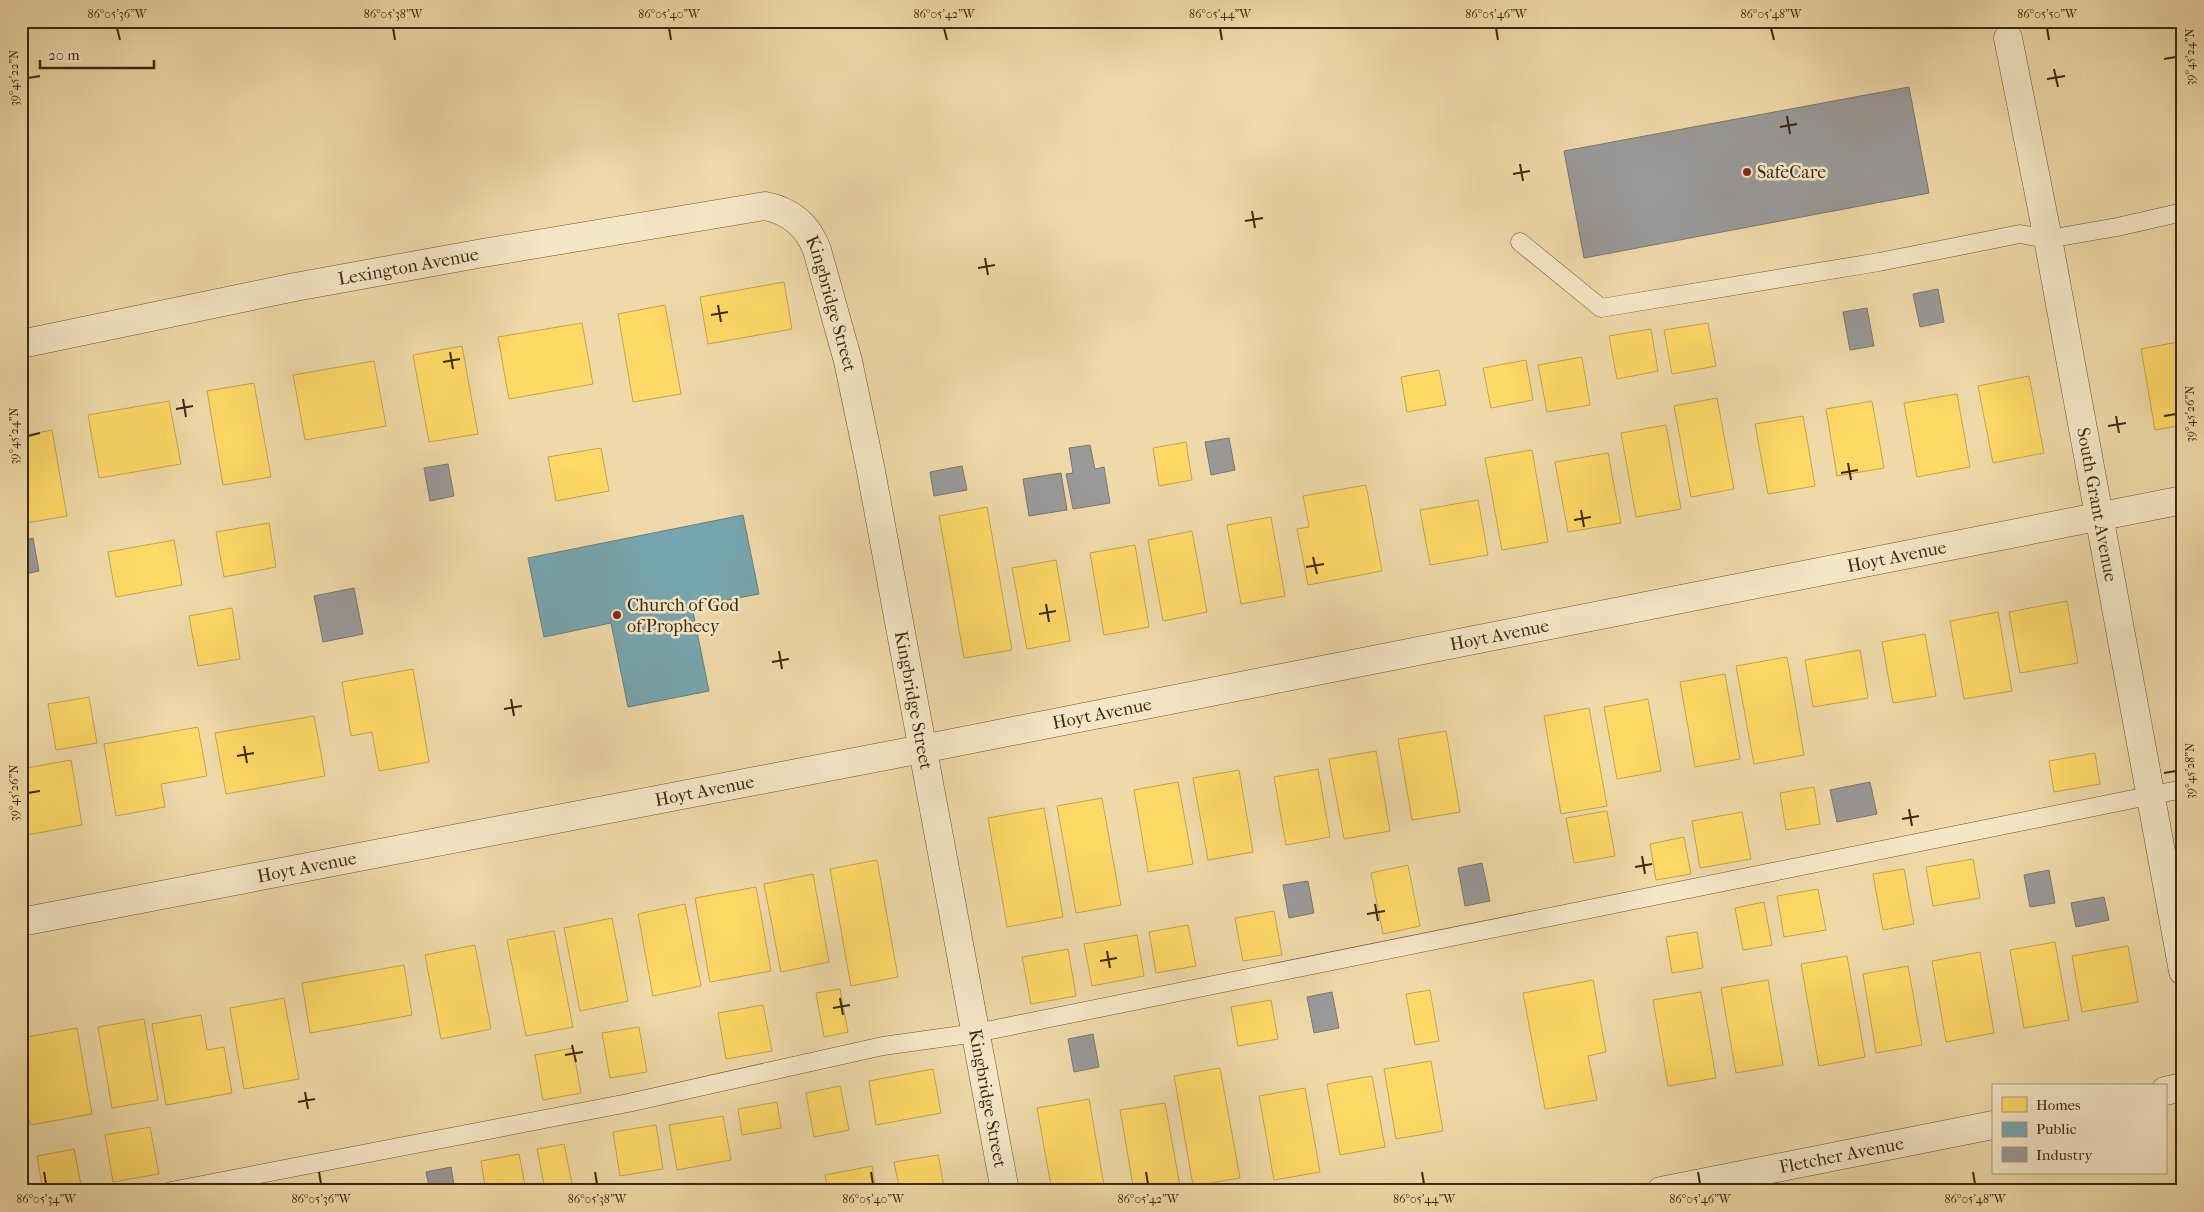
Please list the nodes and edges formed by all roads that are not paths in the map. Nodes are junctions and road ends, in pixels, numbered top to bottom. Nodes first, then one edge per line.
1 (2008, 38) dead end
2 (2183, 212) edge
3 (796, 218) joint
4 (2048, 239) junction
5 (1520, 242) dead end
6 (21, 344) edge
7 (2183, 500) edge
8 (2099, 517) junction
9 (922, 749) junction
10 (2183, 789) edge
11 (2150, 796) junction
12 (21, 922) edge
13 (2183, 971) edge
14 (976, 1033) junction
15 (2183, 1088) edge
16 (2166, 1091) edge
17 (1992, 1125) edge
18 (171, 1191) edge
19 (1005, 1191) edge
20 (1661, 1191) edge

1 - 4 street, South Grant Avenue
2 - 4 lane
3 - 6 street, Lexington Avenue
3 - 9 street, Kingbridge Street
4 - 5 lane
4 - 8 street, South Grant Avenue
7 - 8 street, Hoyt Avenue
8 - 9 street, Hoyt Avenue
8 - 11 street, South Grant Avenue
9 - 12 street, Hoyt Avenue
9 - 14 street, Kingbridge Street
10 - 11 lane
11 - 13 street, South Grant Avenue
11 - 14 lane
14 - 18 lane
14 - 19 street, Kingbridge Street
15 - 16 street
17 - 20 street, Fletcher Avenue

